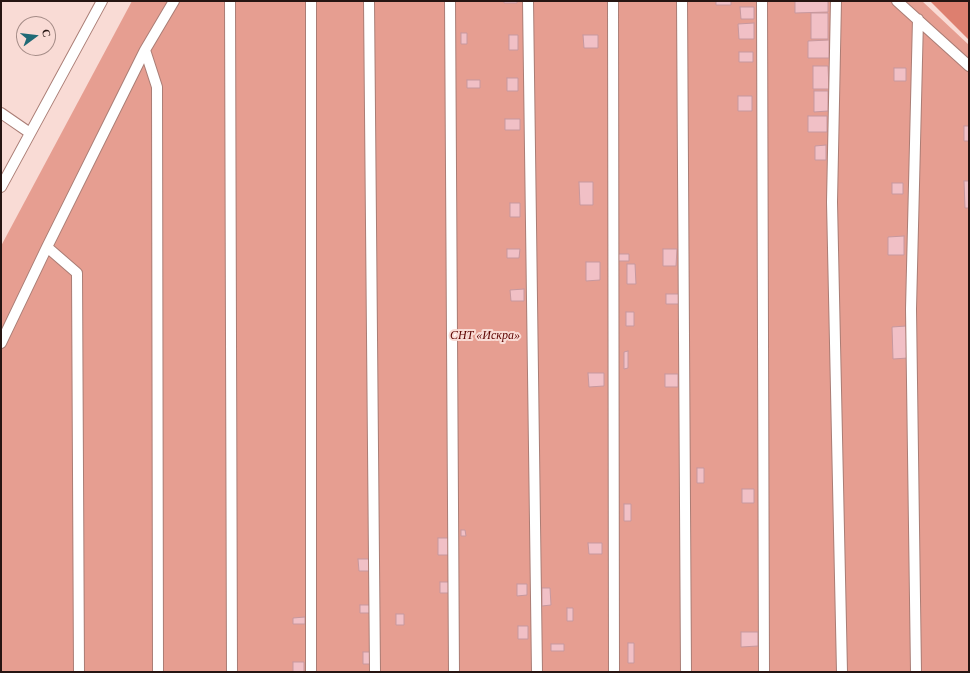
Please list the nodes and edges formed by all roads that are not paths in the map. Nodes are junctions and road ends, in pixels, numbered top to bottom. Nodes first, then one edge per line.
1 (102, 1) edge
2 (174, 1) edge
3 (230, 1) edge
4 (311, 1) edge
5 (369, 1) edge
6 (450, 1) edge
7 (528, 1) edge
8 (613, 1) edge
9 (682, 1) edge
10 (762, 1) edge
11 (836, 1) edge
12 (897, 1) edge
13 (918, 20) junction
14 (146, 50) junction
15 (969, 66) edge
16 (1, 113) edge
17 (30, 133) junction
18 (1, 187) edge
19 (47, 248) junction
20 (1, 343) edge
21 (79, 672) edge
22 (158, 672) edge
23 (232, 672) edge
24 (311, 672) edge
25 (375, 672) edge
26 (454, 672) edge
27 (537, 672) edge
28 (614, 672) edge
29 (686, 672) edge
30 (764, 672) edge
31 (842, 672) edge
32 (916, 672) edge

1 - 17 lane
2 - 14 lane
3 - 23 lane
4 - 24 lane
5 - 25 lane
6 - 26 lane
7 - 27 lane
8 - 28 lane
9 - 29 lane
10 - 30 lane
11 - 31 lane
12 - 13 lane
13 - 15 lane
13 - 32 lane
14 - 19 lane
14 - 22 lane
16 - 17 lane
17 - 18 lane
19 - 20 lane
19 - 21 lane

